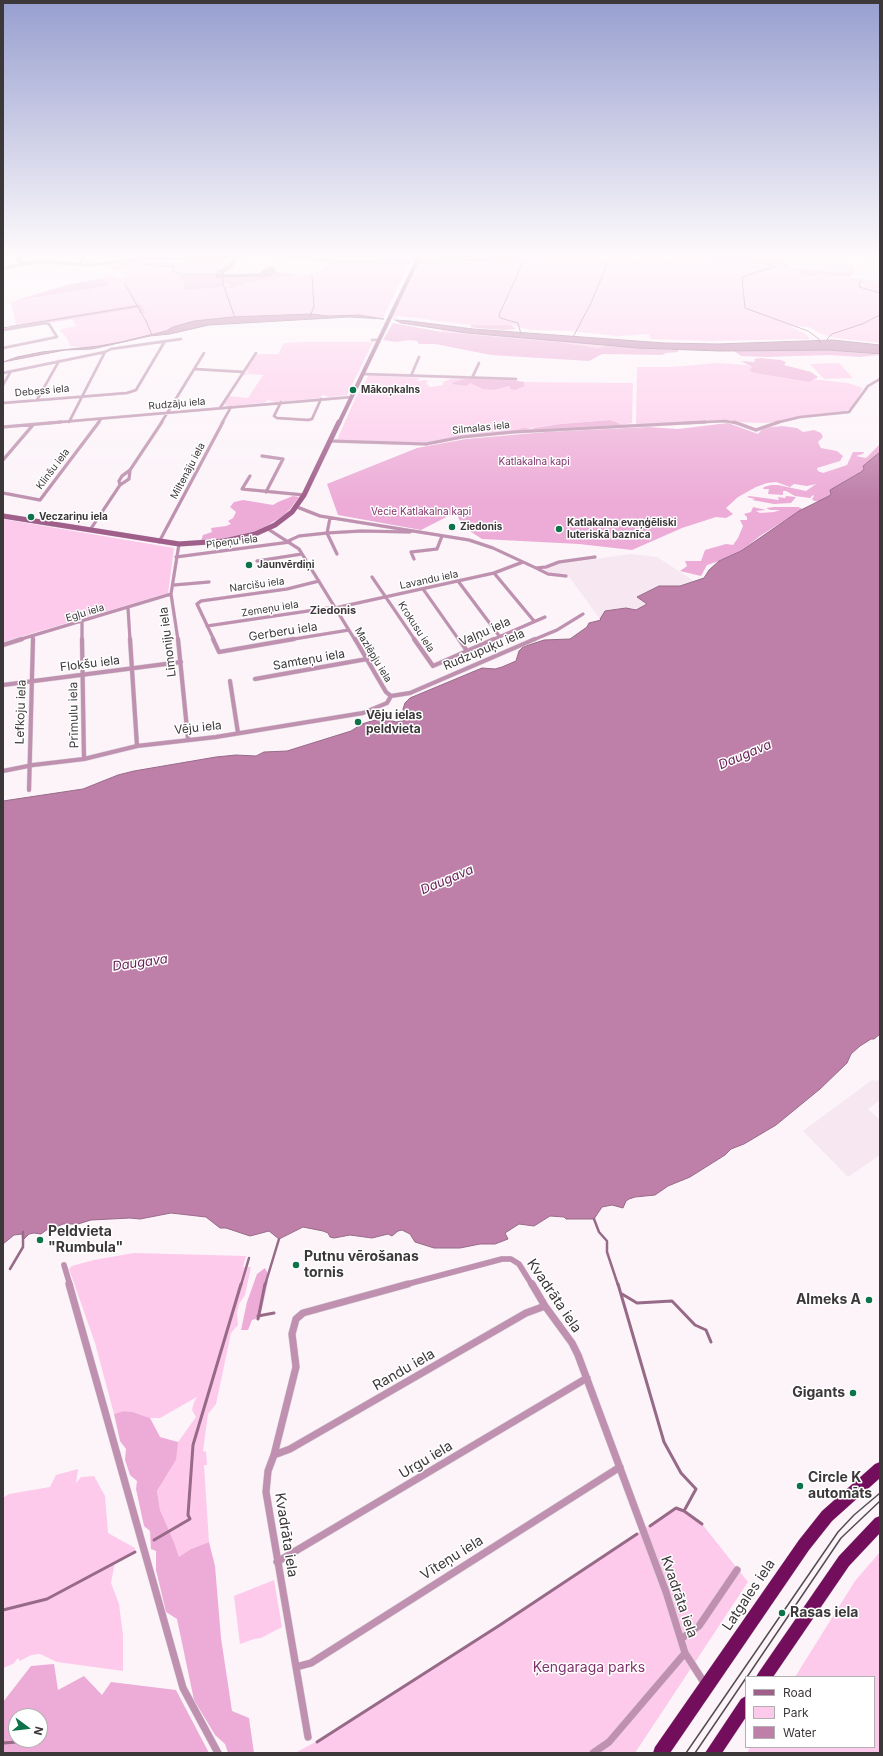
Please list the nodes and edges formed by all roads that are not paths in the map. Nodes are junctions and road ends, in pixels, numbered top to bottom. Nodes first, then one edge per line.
1 (55, 337) edge
2 (380, 337) edge
3 (181, 339) dead end
4 (372, 340) dead end
5 (379, 340) junction
6 (165, 341) junction
7 (3, 348) edge
8 (105, 352) junction
9 (204, 353) dead end
10 (256, 353) dead end
11 (419, 357) dead end
12 (59, 361) junction
13 (479, 363) dead end
14 (194, 369) junction
15 (11, 372) junction
16 (244, 372) junction
17 (3, 373) edge
18 (363, 374) junction
19 (411, 376) junction
20 (472, 378) junction
21 (516, 379) dead end
22 (880, 379) edge
23 (3, 385) edge
24 (82, 396) junction
25 (352, 397) junction
26 (323, 398) junction
27 (37, 400) junction
28 (281, 402) junction
29 (3, 403) edge
30 (232, 407) junction
31 (220, 408) junction
32 (167, 413) junction
33 (101, 419) junction
34 (69, 422) junction
35 (33, 425) junction
36 (3, 427) edge
37 (331, 441) junction
38 (262, 456) dead end
39 (3, 460) edge
40 (130, 470) junction
41 (250, 476) dead end
42 (120, 485) junction
43 (266, 492) junction
44 (3, 494) edge
45 (304, 495) junction
46 (297, 507) junction
47 (3, 516) edge
48 (330, 518) junction
49 (268, 529) junction
50 (90, 530) junction
51 (411, 531) junction
52 (327, 533) junction
53 (442, 536) junction
54 (159, 542) junction
55 (289, 542) junction
56 (179, 544) junction
57 (302, 554) junction
58 (337, 554) dead end
59 (176, 557) junction
60 (595, 557) dead end
61 (414, 559) dead end
62 (257, 561) dead end
63 (523, 562) junction
64 (536, 568) junction
65 (494, 573) junction
66 (372, 576) dead end
67 (566, 576) dead end
68 (320, 581) junction
69 (458, 581) junction
70 (209, 582) dead end
71 (174, 585) junction
72 (422, 589) junction
73 (171, 594) junction
74 (386, 597) junction
75 (335, 607) junction
76 (128, 608) junction
77 (583, 614) dead end
78 (545, 617) dead end
79 (82, 622) junction
80 (534, 622) junction
81 (207, 626) junction
82 (349, 630) junction
83 (33, 636) junction
84 (500, 637) junction
85 (3, 645) edge
86 (467, 651) junction
87 (367, 660) junction
88 (180, 662) junction
89 (434, 666) joint
90 (132, 669) junction
91 (83, 675) junction
92 (255, 680) dead end
93 (230, 681) dead end
94 (32, 682) junction
95 (3, 686) edge
96 (390, 696) junction
97 (238, 733) junction
98 (188, 739) junction
99 (137, 746) junction
100 (84, 759) junction
101 (30, 766) junction
102 (3, 771) edge
103 (29, 790) dead end
104 (64, 1265) dead end
105 (545, 1306) junction
106 (586, 1378) junction
107 (274, 1455) junction
108 (620, 1467) junction
109 (880, 1469) edge
110 (880, 1523) edge
111 (278, 1562) junction
112 (737, 1570) dead end
113 (681, 1639) junction
114 (685, 1653) junction
115 (296, 1667) junction
116 (765, 1676) edge
117 (707, 1686) junction
118 (745, 1705) edge
119 (308, 1737) dead end
120 (218, 1753) edge
121 (593, 1753) edge
122 (661, 1753) edge
123 (713, 1753) edge

1 - 7 street
2 - 5 main road
3 - 6 street
4 - 5 street
5 - 18 main road
6 - 8 street
6 - 24 street, Debess iela
8 - 12 street
8 - 24 street
9 - 14 street
10 - 16 street
11 - 19 street
12 - 15 street
12 - 27 street
13 - 20 street
14 - 16 street
14 - 32 street
15 - 17 street
15 - 23 street
16 - 31 street
18 - 19 street
18 - 25 main road
19 - 20 street
20 - 21 street
22 - 37 street, Silmalas iela
24 - 27 street, Debess iela
24 - 34 street
25 - 26 street, Rudzāju iela
25 - 37 main road
26 - 28 street, Rudzāju iela
26 - 28 street
27 - 29 street, Debess iela
28 - 30 street, Rudzāju iela
30 - 31 street, Rudzāju iela
30 - 54 street, Miltenāju iela
31 - 32 street, Rudzāju iela
32 - 33 street, Rudzāju iela
32 - 40 street
33 - 34 street, Rudzāju iela
33 - 44 street, Klinšu iela
34 - 35 street, Rudzāju iela
35 - 36 street, Rudzāju iela
35 - 39 street
37 - 45 main road
38 - 43 street
40 - 42 street
40 - 42 street
41 - 43 street
42 - 50 street
43 - 45 street
45 - 46 main road
46 - 48 street
46 - 49 main road
47 - 50 main road
48 - 51 street
48 - 52 street
49 - 55 street, Mazlēpju iela
49 - 56 main road
50 - 54 main road
51 - 52 street, Pīpeņu iela
51 - 53 street
52 - 55 street, Pīpeņu iela
52 - 58 street
53 - 61 street
53 - 63 street
54 - 56 main road
55 - 57 street, Mazlēpju iela
55 - 59 street, Pīpeņu iela
56 - 59 street, Limoniju iela
57 - 62 street
57 - 68 street, Mazlēpju iela
59 - 71 street, Limoniju iela
60 - 64 street
63 - 64 street
63 - 65 street, Lavandu iela
64 - 67 street
65 - 69 street, Lavandu iela
65 - 80 street
66 - 74 street, Krokusu iela
68 - 75 street, Mazlēpju iela
68 - 81 street, Narcišu iela
69 - 72 street, Lavandu iela
69 - 84 street
70 - 71 street
71 - 73 street, Limoniju iela
72 - 74 street, Lavandu iela
72 - 86 street
73 - 76 street, Egļu iela
73 - 88 street, Limoniju iela
74 - 75 street, Lavandu iela
74 - 89 street, Krokusu iela
75 - 81 street, Zemeņu iela
75 - 82 street, Mazlēpju iela
76 - 79 street, Egļu iela
76 - 90 street
77 - 96 street, Rudzupuķu iela
78 - 80 street, Vaļņu iela
79 - 83 street, Egļu iela
79 - 91 street, Prīmulu iela
80 - 84 street, Vaļņu iela
81 - 82 street, Gerberu iela
82 - 87 street, Mazlēpju iela
83 - 85 street, Egļu iela
83 - 94 street, Lefkoju iela
84 - 86 street, Vaļņu iela
86 - 89 street, Vaļņu iela
87 - 92 street, Samteņu iela
87 - 96 street, Mazlēpju iela
88 - 90 street, Flokšu iela
88 - 98 street, Limoniju iela
90 - 91 street, Flokšu iela
90 - 99 street
91 - 94 street, Flokšu iela
91 - 100 street, Prīmulu iela
93 - 97 street
94 - 95 street, Flokšu iela
94 - 101 street, Lefkoju iela
96 - 97 street, Vēju iela
97 - 98 street, Vēju iela
98 - 99 street, Vēju iela
99 - 100 street, Vēju iela
100 - 101 street, Vēju iela
101 - 102 street, Vēju iela
101 - 103 street, Lefkoju iela
104 - 120 street
105 - 106 street, Kvadrāta iela
105 - 107 street, Randu iela
105 - 107 street, Kvadrāta iela
106 - 108 street, Kvadrāta iela
106 - 111 street, Urgu iela
107 - 111 street, Kvadrāta iela
108 - 113 street, Kvadrāta iela
108 - 115 street, Vīteņu iela
109 - 117 highway, Latgales iela
110 - 116 highway
111 - 115 street, Kvadrāta iela
112 - 113 street
113 - 114 street, Kvadrāta iela
114 - 117 street, Kvadrāta iela
114 - 121 street
115 - 119 street, Kvadrāta iela
117 - 122 highway, Latgales iela
118 - 123 highway

